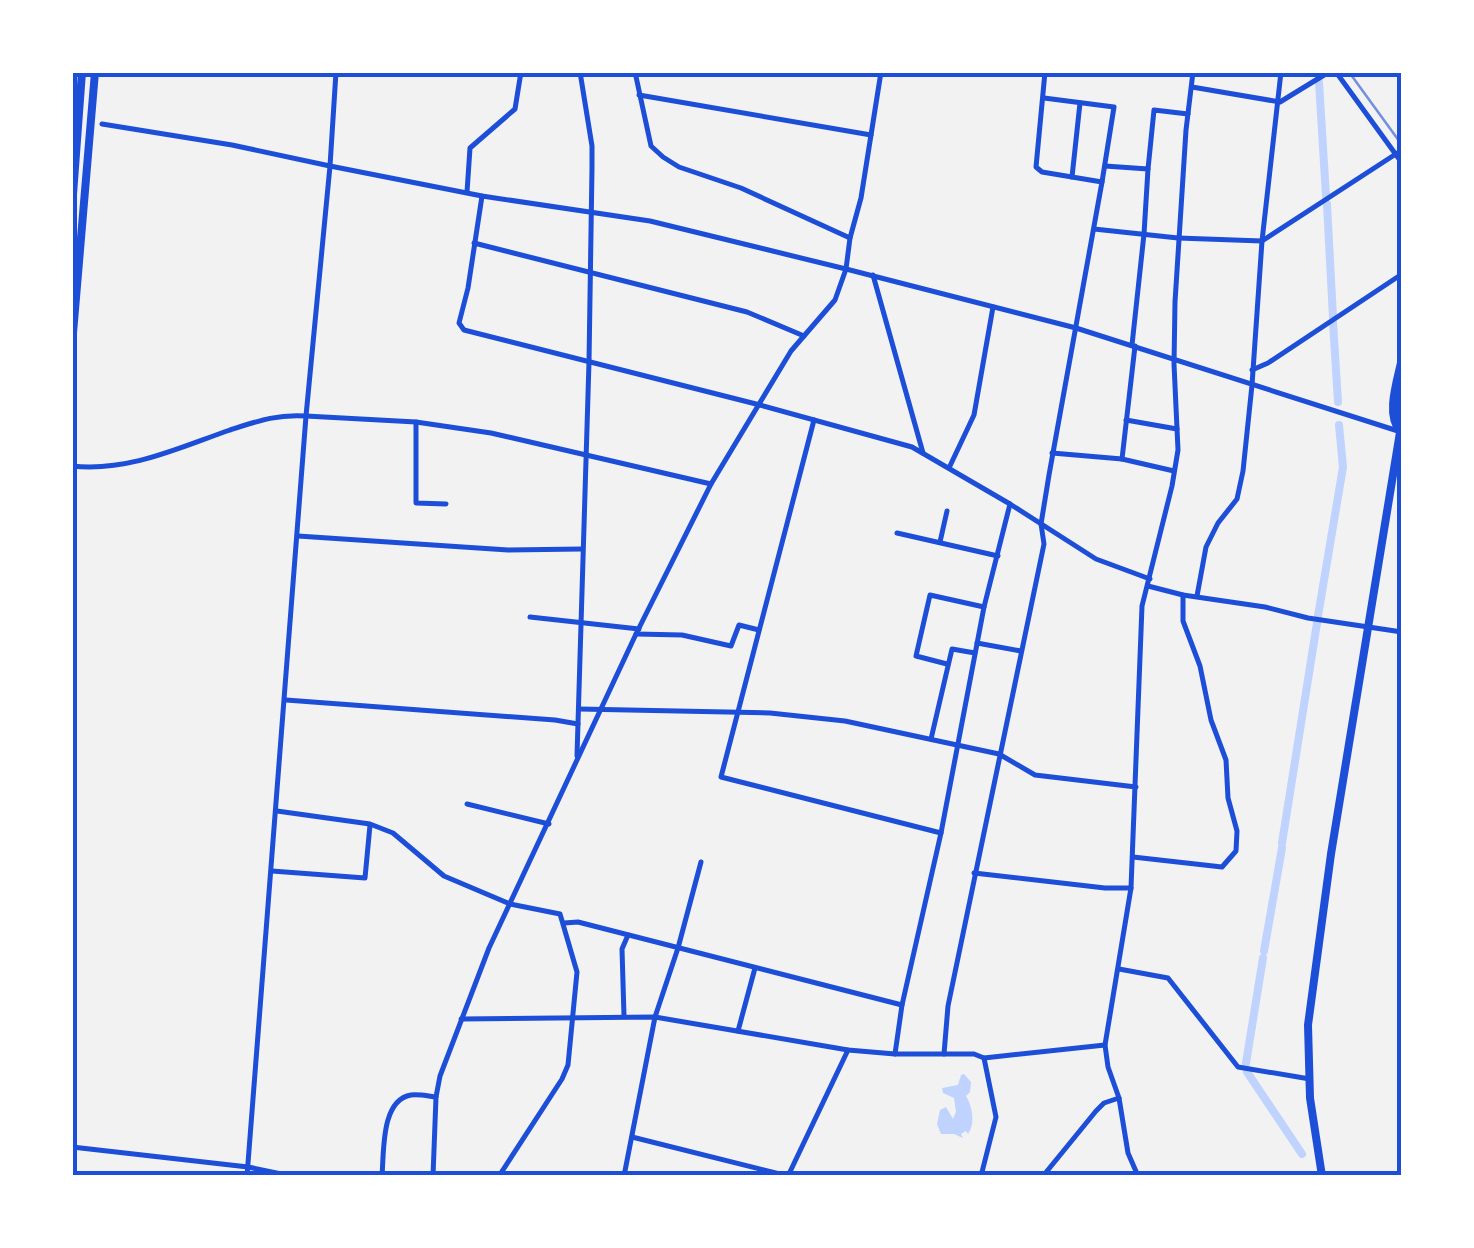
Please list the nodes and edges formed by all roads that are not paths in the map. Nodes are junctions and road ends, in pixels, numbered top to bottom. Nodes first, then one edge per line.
1 (82, 72) edge
2 (95, 72) edge
3 (336, 72) edge
4 (521, 72) edge
5 (580, 72) edge
6 (635, 72) edge
7 (882, 72) edge
8 (1045, 72) edge
9 (1193, 72) edge
10 (1281, 72) edge
11 (1332, 72) edge
12 (1192, 86) junction
13 (640, 95) junction
14 (1044, 98) junction
15 (1276, 102) junction
16 (1080, 103) junction
17 (1188, 114) junction
18 (102, 124) dead end
19 (871, 134) junction
20 (1398, 152) edge
21 (1402, 163) edge
22 (330, 166) junction
23 (1105, 166) junction
24 (1148, 169) junction
25 (1072, 177) junction
26 (1102, 182) junction
27 (467, 192) junction
28 (482, 196) junction
29 (72, 208) edge
30 (591, 213) junction
31 (1094, 228) junction
32 (1144, 234) junction
33 (850, 238) junction
34 (1178, 238) junction
35 (1262, 241) junction
36 (474, 243) junction
37 (846, 269) junction
38 (590, 272) junction
39 (1402, 274) edge
40 (873, 275) junction
41 (993, 307) junction
42 (1076, 328) junction
43 (804, 336) junction
44 (72, 345) edge
45 (1133, 346) junction
46 (1174, 358) junction
47 (1402, 358) edge
48 (589, 362) junction
49 (1252, 370) junction
50 (1252, 384) junction
51 (760, 406) junction
52 (306, 416) junction
53 (814, 420) junction
54 (1126, 420) junction
55 (1402, 420) edge
56 (416, 422) junction
57 (1178, 429) junction
58 (1401, 430) edge
59 (1052, 453) junction
60 (586, 454) junction
61 (923, 454) junction
62 (1122, 459) junction
63 (75, 466) edge
64 (949, 468) junction
65 (1174, 471) junction
66 (711, 484) junction
67 (446, 504) dead end
68 (1010, 504) junction
69 (948, 511) dead end
70 (1041, 524) junction
71 (897, 533) dead end
72 (298, 536) junction
73 (939, 543) junction
74 (582, 549) junction
75 (998, 556) junction
76 (1149, 583) junction
77 (1183, 595) junction
78 (1198, 596) junction
79 (984, 607) junction
80 (530, 616) dead end
81 (580, 622) junction
82 (1368, 627) junction
83 (759, 630) junction
84 (637, 632) junction
85 (1402, 632) edge
86 (977, 643) junction
87 (1021, 651) junction
88 (975, 653) junction
89 (947, 664) junction
90 (286, 700) junction
91 (579, 709) junction
92 (602, 710) junction
93 (737, 712) junction
94 (578, 724) junction
95 (932, 740) junction
96 (956, 746) junction
97 (998, 754) junction
98 (577, 759) junction
99 (1136, 787) junction
100 (467, 804) dead end
101 (277, 811) junction
102 (370, 824) junction
103 (549, 824) junction
104 (940, 832) junction
105 (1133, 857) junction
106 (700, 862) dead end
107 (272, 871) junction
108 (974, 873) junction
109 (1130, 888) junction
110 (510, 904) junction
111 (564, 923) junction
112 (628, 934) junction
113 (678, 948) junction
114 (755, 968) junction
115 (1119, 969) junction
116 (902, 1005) junction
117 (624, 1016) junction
118 (574, 1017) junction
119 (655, 1017) junction
120 (462, 1019) junction
121 (738, 1031) junction
122 (1105, 1045) junction
123 (848, 1050) junction
124 (896, 1054) junction
125 (944, 1054) junction
126 (984, 1058) junction
127 (1310, 1079) junction
128 (436, 1096) junction
129 (1119, 1098) junction
130 (632, 1137) junction
131 (72, 1147) edge
132 (248, 1167) junction
133 (247, 1176) edge
134 (291, 1176) edge
135 (382, 1176) edge
136 (434, 1176) edge
137 (500, 1176) edge
138 (624, 1176) edge
139 (981, 1176) edge
140 (1043, 1176) edge
141 (1138, 1176) edge
142 (1322, 1176) edge

1 - 29 main road
2 - 44 main road
3 - 22 street
4 - 27 street
5 - 30 street
6 - 13 street
7 - 19 street
8 - 14 street
9 - 12 street
10 - 15 street
11 - 15 street
11 - 20 street
12 - 15 street
12 - 17 street
13 - 19 street
13 - 33 street
14 - 16 street
14 - 25 street
15 - 35 street
16 - 23 street
16 - 25 street
17 - 24 street
17 - 34 street
18 - 22 street
19 - 33 street
20 - 21 street
20 - 35 street
22 - 27 street
22 - 52 street
23 - 24 street
23 - 26 street
24 - 32 street
25 - 26 street
26 - 31 street
27 - 28 street
28 - 30 street
28 - 36 street
30 - 37 street
30 - 38 street
31 - 32 street
31 - 42 street
32 - 34 street
32 - 45 street
33 - 37 street
34 - 35 street
34 - 46 street
35 - 49 street
36 - 38 street
36 - 48 street
37 - 40 street
37 - 43 street
38 - 43 street
38 - 48 street
39 - 49 street
40 - 41 street
40 - 61 street
41 - 42 street
41 - 64 street
42 - 45 street
42 - 59 street
43 - 51 street
45 - 46 street
45 - 54 street
46 - 50 street
46 - 57 street
47 - 58 main road
48 - 51 street
48 - 60 street
49 - 50 street
50 - 58 street
50 - 78 street
51 - 53 street
51 - 66 street
52 - 56 street
52 - 63 street
52 - 72 street
53 - 61 street
53 - 83 street
54 - 57 street
54 - 62 street
55 - 58 main road
56 - 60 street
56 - 67 street
57 - 65 street
58 - 82 main road
59 - 62 street
59 - 70 street
60 - 66 street
60 - 74 street
61 - 64 street
62 - 65 street
64 - 68 street
65 - 76 street
66 - 84 street
68 - 70 street
68 - 75 street
69 - 73 street
70 - 76 street
70 - 87 street
71 - 73 street
72 - 74 street
72 - 90 street
73 - 75 street
74 - 81 street
75 - 79 street
76 - 77 street
76 - 99 street
77 - 78 street
77 - 105 street
78 - 82 street
79 - 86 street
79 - 89 street
80 - 81 street
81 - 84 street
81 - 91 street
82 - 85 street
82 - 127 main road
83 - 84 street
83 - 93 street
84 - 92 street
86 - 87 street
86 - 88 street
87 - 97 street
88 - 89 street
88 - 96 street
89 - 95 street
90 - 94 street
90 - 101 street
91 - 92 street
91 - 94 street
92 - 93 street
92 - 98 street
93 - 95 street
93 - 104 street
94 - 98 street
95 - 96 street
96 - 97 street
96 - 104 street
97 - 99 street
97 - 108 street
98 - 103 street
99 - 105 street
100 - 103 street
101 - 102 street
101 - 107 street
102 - 107 street
102 - 110 street
103 - 110 street
104 - 116 street
105 - 109 street
106 - 113 street
107 - 132 street
108 - 109 street
108 - 125 street
109 - 115 street
110 - 111 street
110 - 120 street
111 - 112 street
111 - 118 street
112 - 113 street
112 - 117 street
113 - 114 street
113 - 119 street
114 - 116 street
114 - 121 street
115 - 122 street
115 - 127 street
116 - 124 street
117 - 118 street
117 - 119 street
118 - 120 street
118 - 137 street
119 - 121 street
119 - 130 street
120 - 128 street
121 - 123 street
122 - 126 street
122 - 129 street
123 - 124 street
123 - 130 street
124 - 125 street
125 - 126 street
126 - 139 street
127 - 142 main road
128 - 135 street
128 - 136 street
129 - 140 street
129 - 141 street
130 - 138 street
131 - 132 street
132 - 133 street
132 - 134 street

